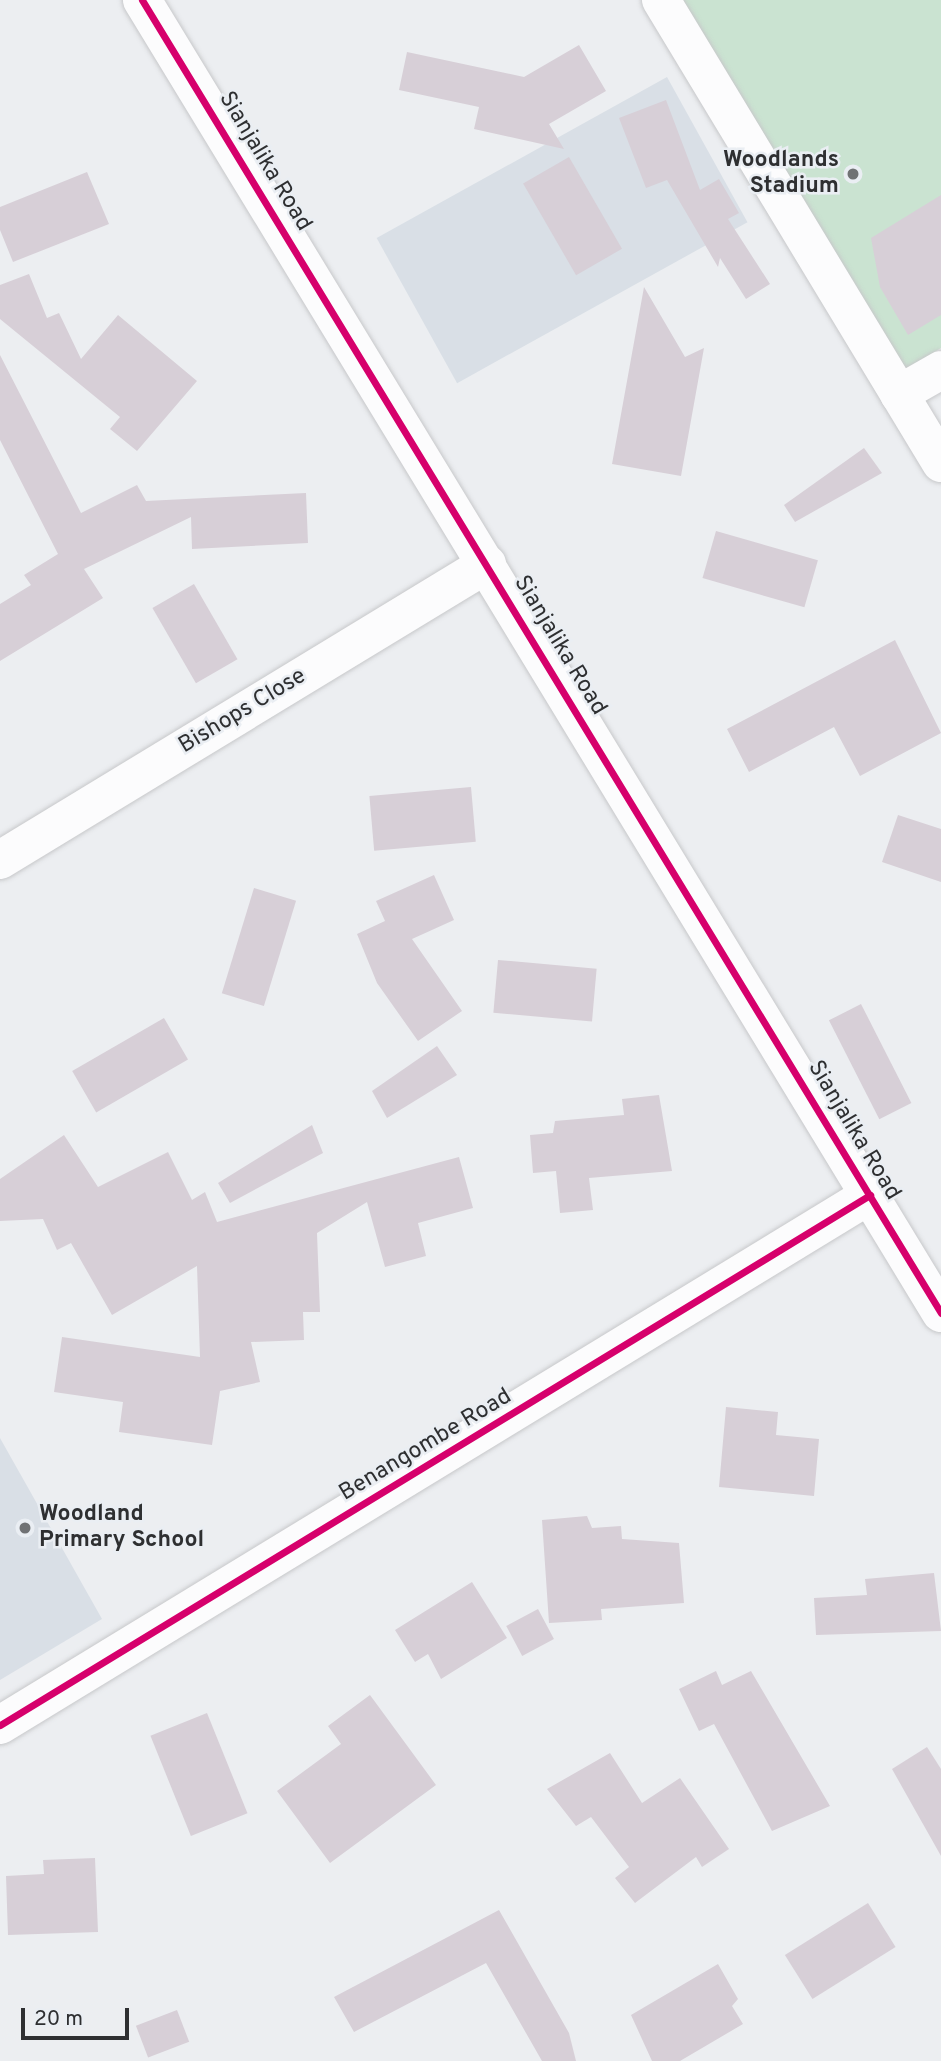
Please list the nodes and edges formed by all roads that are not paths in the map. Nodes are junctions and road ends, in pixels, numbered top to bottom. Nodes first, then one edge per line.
1 (142, 0) edge
2 (661, 0) edge
3 (941, 370) edge
4 (899, 394) junction
5 (941, 463) edge
6 (486, 564) junction
7 (0, 860) edge
8 (870, 1195) junction
9 (941, 1313) edge
10 (0, 1725) edge

1 - 6 street, Sianjalika Road
2 - 4 street
3 - 4 street
4 - 5 street
6 - 7 street, Bishops Close
6 - 8 street, Sianjalika Road
8 - 9 street, Sianjalika Road
8 - 10 street, Benangombe Road

